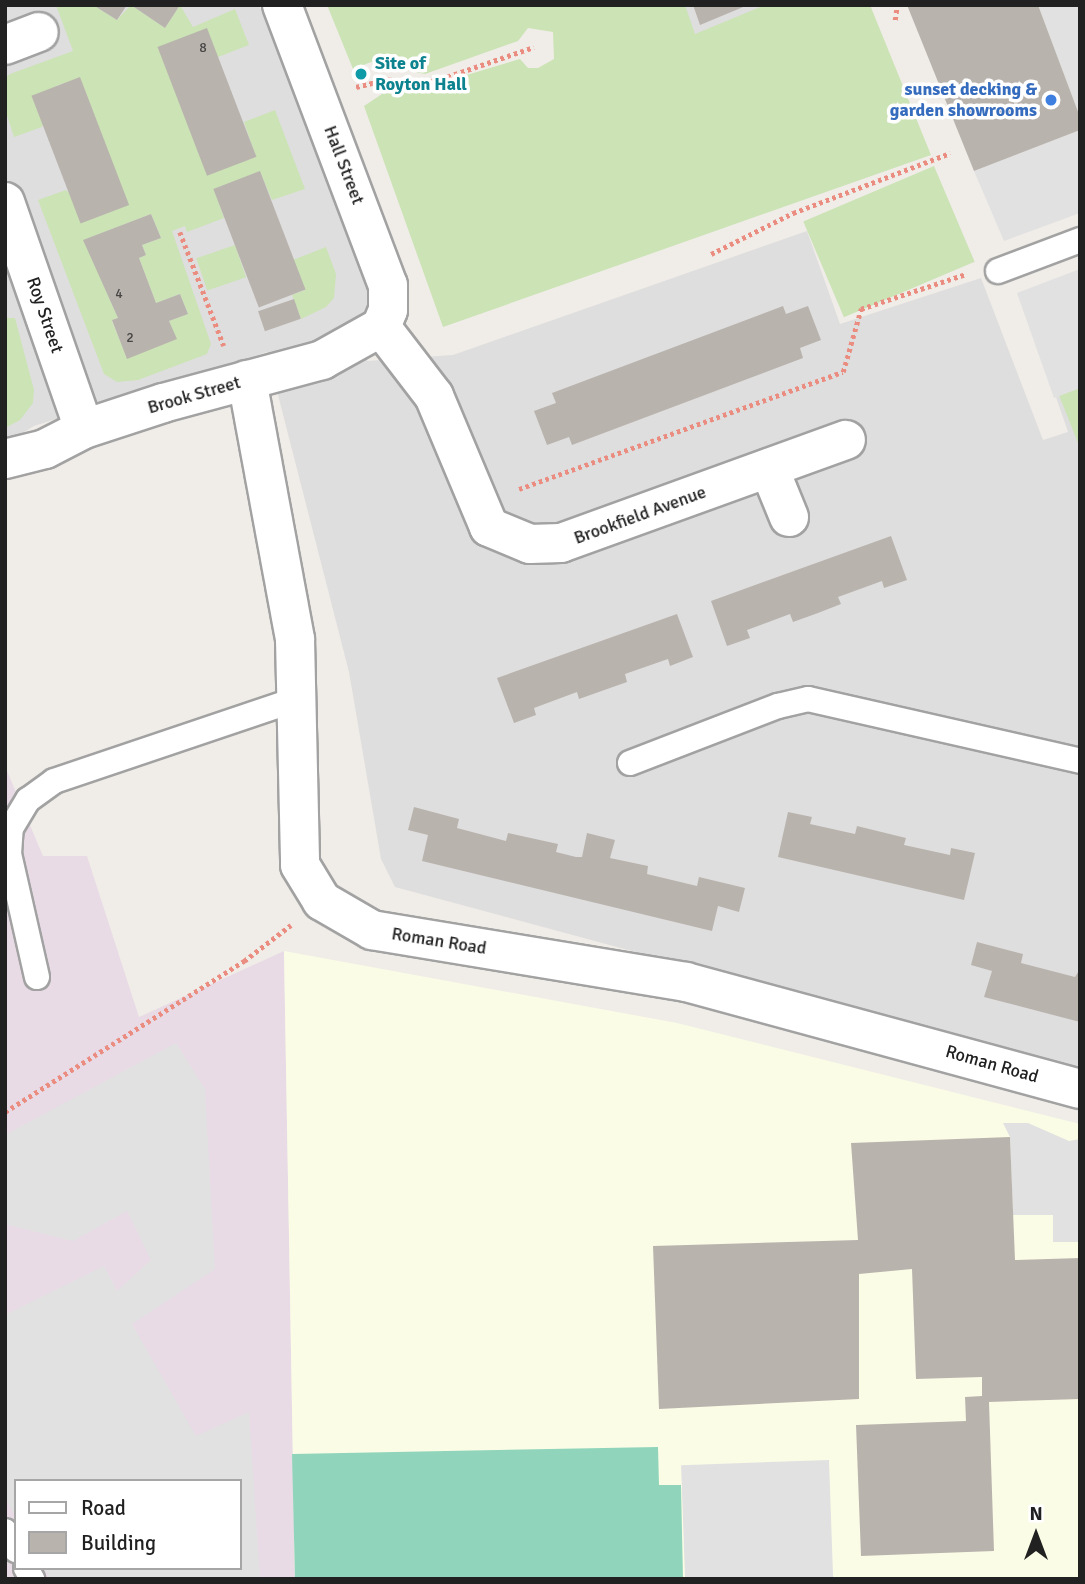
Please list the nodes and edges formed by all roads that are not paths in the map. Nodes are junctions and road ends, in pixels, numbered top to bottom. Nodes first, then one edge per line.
1 (282, 5) edge
2 (5, 202) edge
3 (1080, 240) edge
4 (998, 271) dead end
5 (381, 327) junction
6 (237, 367) junction
7 (84, 429) junction
8 (846, 440) dead end
9 (5, 458) edge
10 (769, 468) junction
11 (789, 517) dead end
12 (294, 700) junction
13 (1080, 761) edge
14 (630, 763) dead end
15 (37, 977) dead end
16 (1080, 1088) edge
17 (5, 1531) edge
18 (14, 1547) edge

1 - 5 street, Hall Street
2 - 7 street, Roy Street
3 - 4 lane
5 - 6 street, Brook Street
5 - 10 street, Brookfield Avenue
6 - 7 street, Brook Street
6 - 12 street, Roman Road
7 - 9 street, Brook Street
8 - 10 street, Brookfield Avenue
10 - 11 street
12 - 15 lane
12 - 16 street, Roman Road
13 - 14 lane
17 - 18 lane

